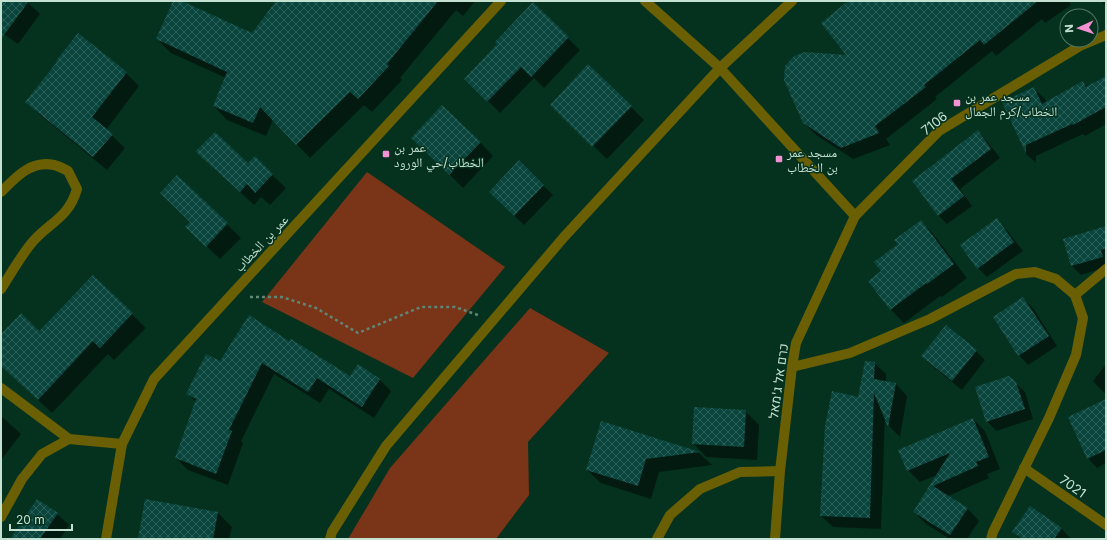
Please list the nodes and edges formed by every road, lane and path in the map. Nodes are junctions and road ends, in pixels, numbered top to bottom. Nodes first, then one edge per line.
1 (501, 1) edge
2 (645, 1) edge
3 (792, 1) edge
4 (1106, 35) edge
5 (720, 68) junction
6 (1, 192) edge
7 (855, 216) junction
8 (1106, 269) edge
9 (1, 289) edge
10 (1075, 295) junction
11 (229, 297) junction
12 (493, 320) junction
13 (792, 367) junction
14 (1, 388) edge
15 (69, 439) junction
16 (122, 444) junction
17 (1024, 468) junction
18 (780, 471) junction
19 (1, 517) edge
20 (1106, 525) edge
21 (106, 539) edge
22 (330, 539) edge
23 (657, 539) edge
24 (775, 539) edge
25 (991, 539) edge

1 - 11 street, عمر بن الخطاب
2 - 5 street
3 - 5 street
4 - 7 street, 7106
5 - 7 street
5 - 12 street
6 - 9 street
7 - 13 street, כרם אל ג'מאל
8 - 10 street
10 - 13 street
10 - 17 street
11 - 12 path
11 - 16 street, عمر بن الخطاب
12 - 22 street
13 - 18 street, כרם אל ג'מאל
14 - 15 street
15 - 16 street
15 - 19 street
16 - 21 street, عمر بن الخطاب
17 - 20 street, 7021
17 - 25 street
18 - 23 street
18 - 24 street, כרם אל ג'מאל

